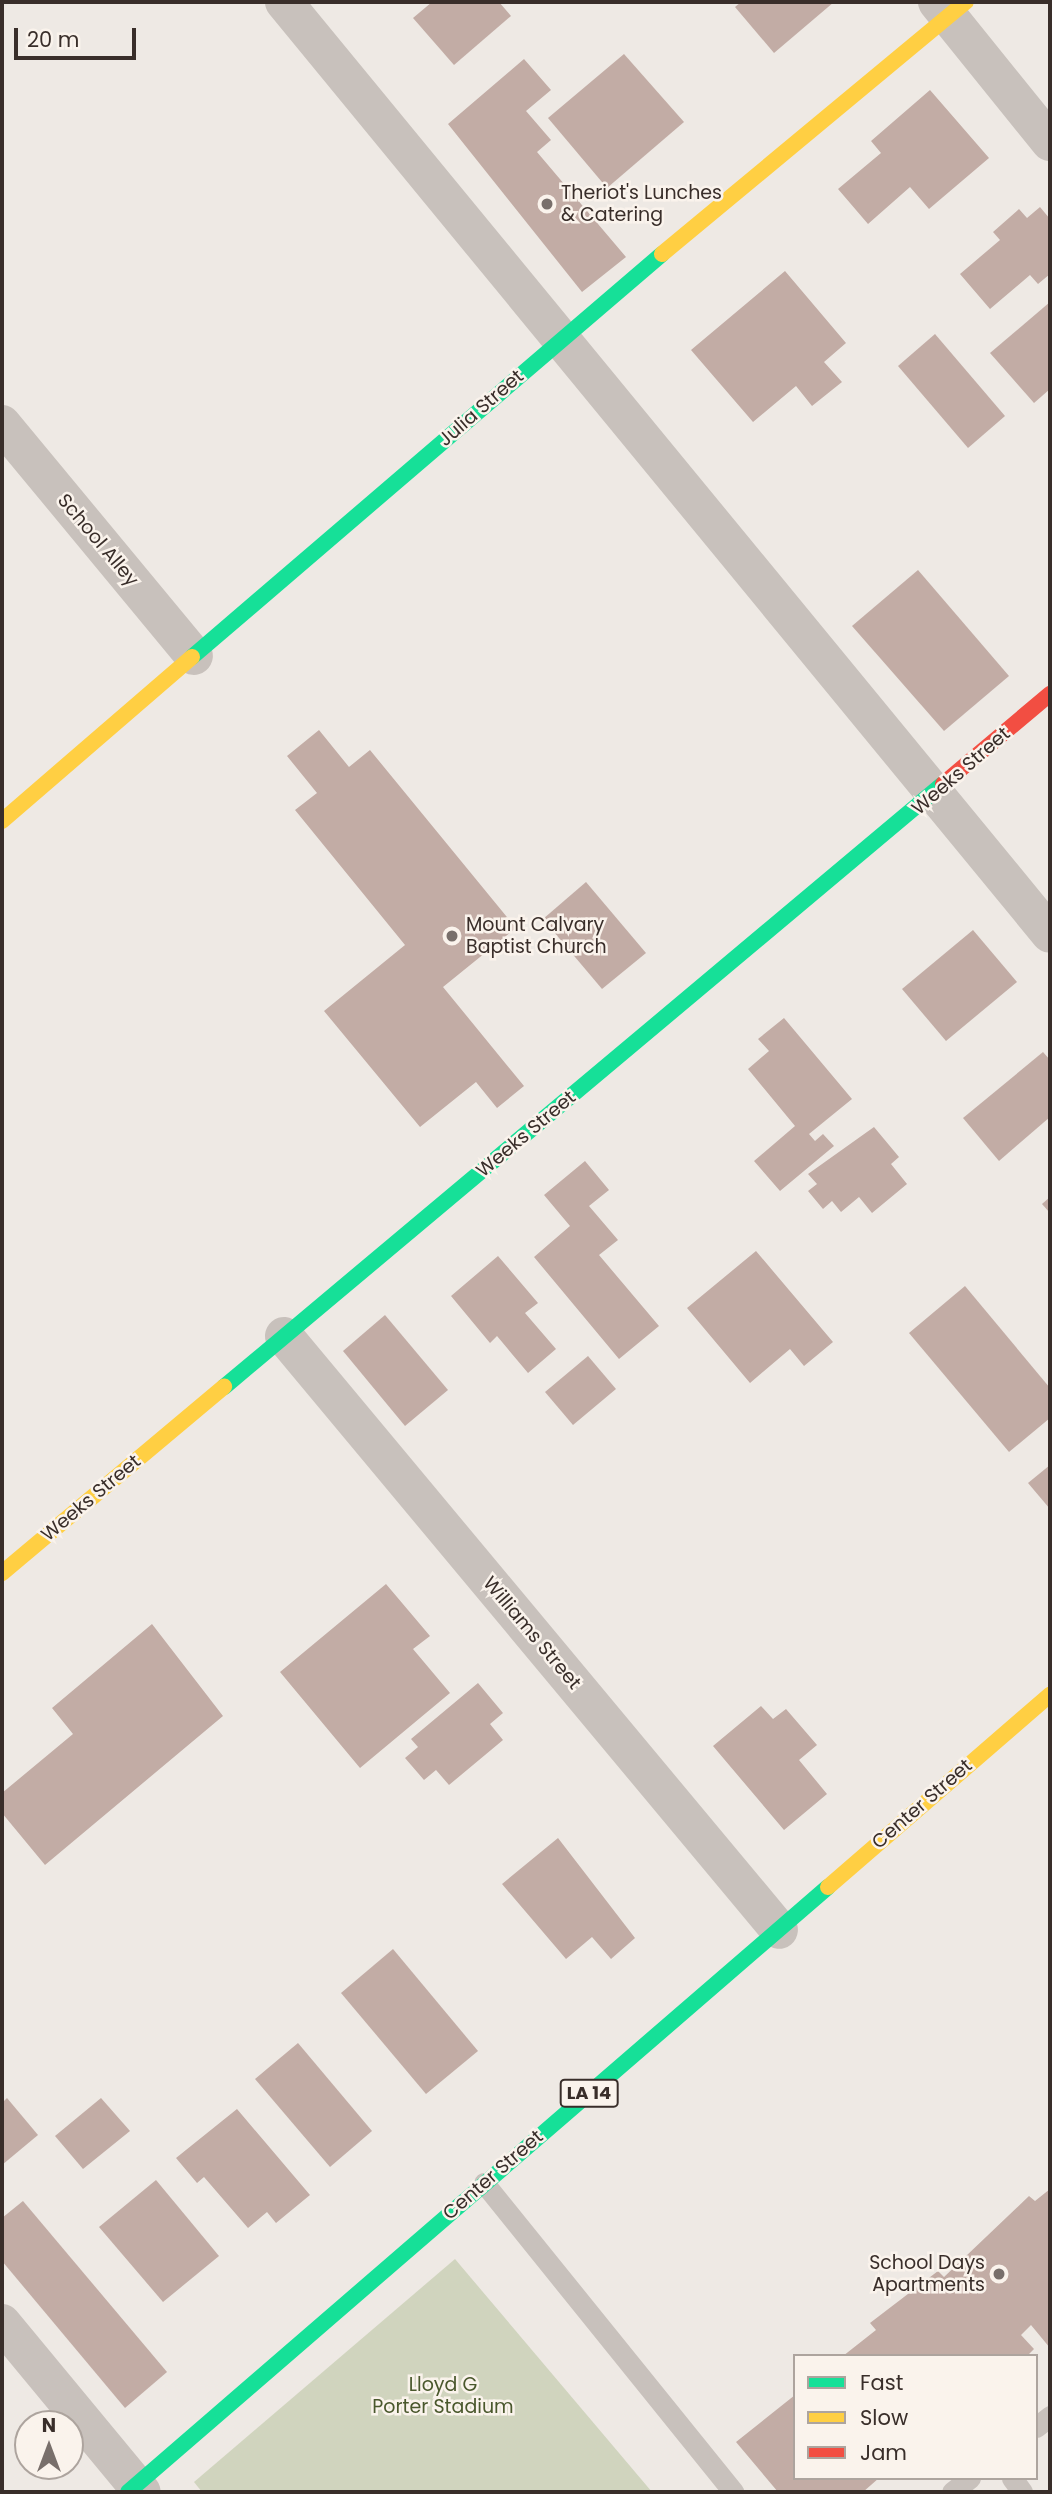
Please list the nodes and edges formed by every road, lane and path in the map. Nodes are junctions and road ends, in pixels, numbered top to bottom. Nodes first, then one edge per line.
1 (284, 2) edge
2 (951, 7) edge
3 (1050, 142) edge
4 (564, 336) junction
5 (2, 424) edge
6 (194, 656) junction
7 (1050, 694) edge
8 (934, 794) junction
9 (2, 821) edge
10 (1050, 934) edge
11 (284, 1336) junction
12 (2, 1573) edge
13 (1050, 1695) edge
14 (779, 1930) junction
15 (484, 2183) junction
16 (2, 2323) edge
17 (967, 2480) edge
18 (136, 2490) edge
19 (733, 2492) edge
20 (952, 2492) edge

1 - 4 street
2 - 3 street
2 - 4 street, Julia Street
4 - 6 street, Julia Street
4 - 8 street
5 - 6 street, School Alley
6 - 9 street, Julia Street
7 - 8 street, Weeks Street
8 - 10 street
8 - 11 street, Weeks Street
11 - 12 street, Weeks Street
11 - 14 street, Williams Street
13 - 14 street, Center Street / LA 14
14 - 15 street, Center Street / LA 14
15 - 18 street, Center Street / LA 14
15 - 19 lane
16 - 18 street
17 - 20 lane

